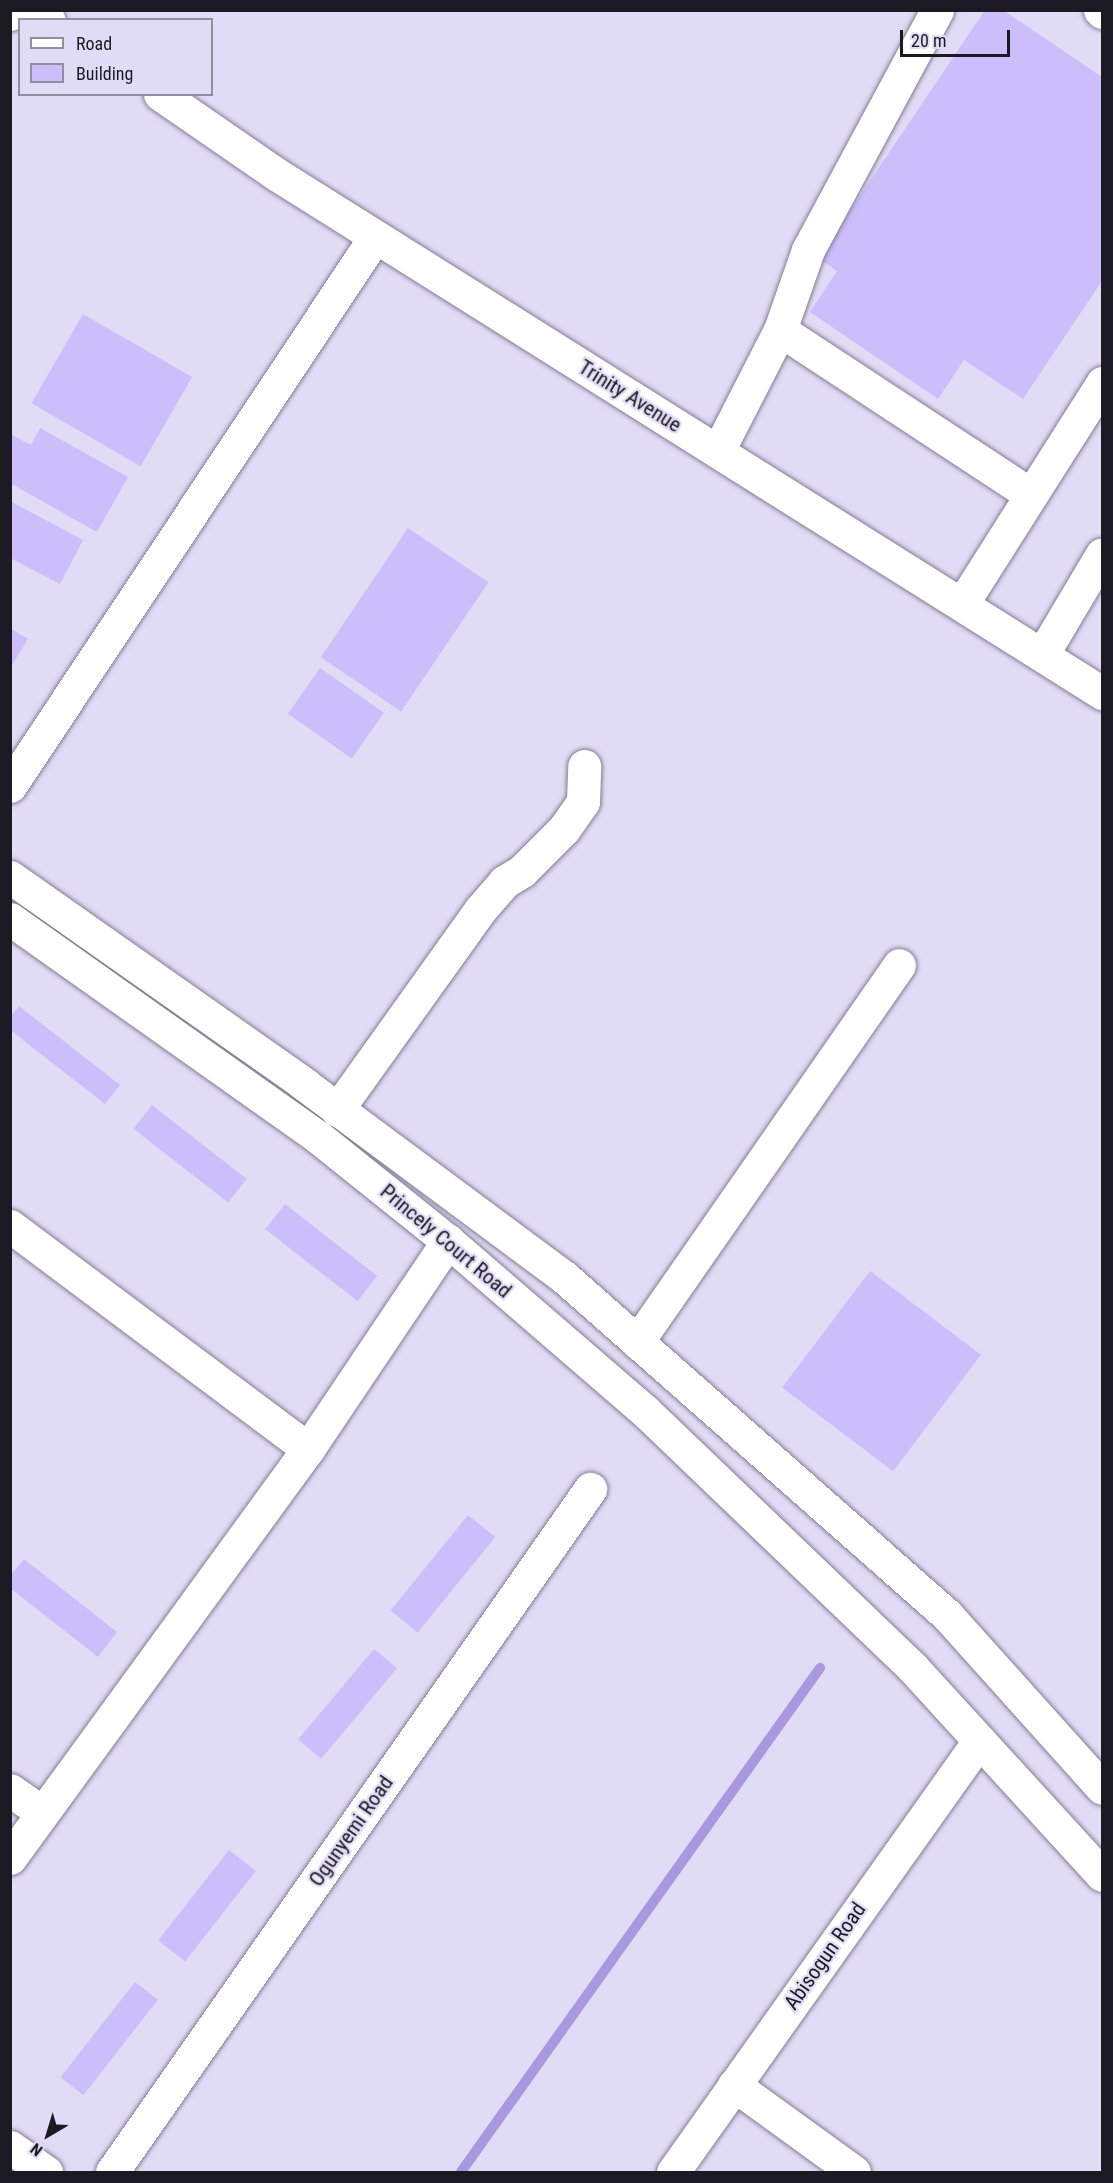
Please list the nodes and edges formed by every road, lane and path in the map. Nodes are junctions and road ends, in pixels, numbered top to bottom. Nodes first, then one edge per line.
1 (937, 10) edge
2 (163, 96) edge
3 (375, 237) junction
4 (780, 330) junction
5 (1102, 383) edge
6 (718, 451) junction
7 (1031, 495) junction
8 (1102, 554) edge
9 (962, 604) junction
10 (1042, 655) junction
11 (1102, 693) edge
12 (584, 766) dead end
13 (10, 786) edge
14 (10, 877) edge
15 (10, 919) edge
16 (899, 965) dead end
17 (338, 1110) junction
18 (10, 1226) edge
19 (448, 1241) junction
20 (637, 1341) junction
21 (308, 1449) junction
22 (591, 1489) dead end
23 (979, 1741) junction
24 (1102, 1788) edge
25 (10, 1790) edge
26 (42, 1812) junction
27 (10, 1858) edge
28 (1102, 1875) edge
29 (734, 2085) junction
30 (10, 2147) edge
31 (46, 2172) edge
32 (112, 2172) edge
33 (673, 2172) edge
34 (854, 2172) edge

1 - 4 street
2 - 3 street, Trinity Avenue
3 - 6 street, Trinity Avenue
3 - 13 street
4 - 6 street
4 - 7 street
5 - 7 street
6 - 9 street, Trinity Avenue
7 - 9 street
8 - 10 street
9 - 10 street, Trinity Avenue
10 - 11 street, Trinity Avenue
12 - 17 street
14 - 17 street
15 - 19 street, Princely Court Road
16 - 20 street
17 - 20 street
18 - 21 street
19 - 21 street
19 - 23 street, Princely Court Road
20 - 24 street
21 - 26 street
22 - 32 street, Ogunyemi Road
23 - 28 street, Princely Court Road
23 - 29 street, Abisogun Road
25 - 26 street
26 - 27 street
29 - 33 street, Abisogun Road
29 - 34 street
30 - 31 street

